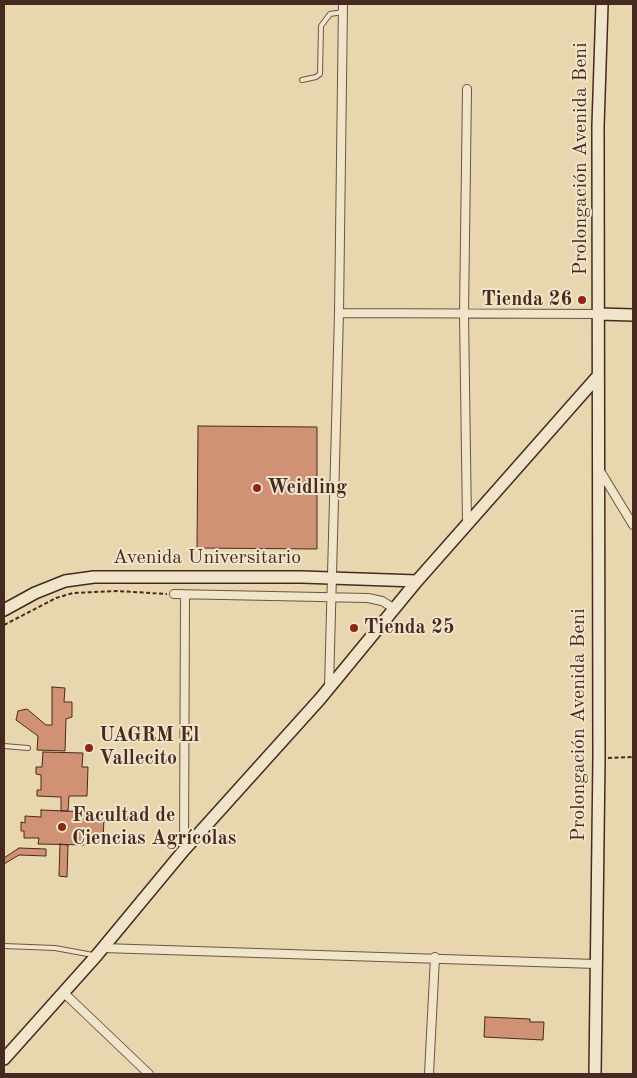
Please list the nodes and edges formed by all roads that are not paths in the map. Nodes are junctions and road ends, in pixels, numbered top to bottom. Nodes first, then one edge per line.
1 (602, 4) edge
2 (343, 8) edge
3 (302, 80) dead end
4 (467, 89) dead end
5 (339, 313) junction
6 (464, 314) junction
7 (599, 314) junction
8 (633, 315) edge
9 (598, 376) junction
10 (598, 468) junction
11 (467, 524) junction
12 (633, 525) edge
13 (332, 578) junction
14 (418, 581) junction
15 (174, 594) road end
16 (184, 595) junction
17 (332, 597) junction
18 (395, 609) junction
19 (4, 610) edge
20 (329, 686) junction
21 (4, 746) edge
22 (28, 748) dead end
23 (184, 850) junction
24 (4, 946) edge
25 (100, 952) junction
26 (434, 957) junction
27 (596, 964) junction
28 (64, 992) junction
29 (4, 1059) edge
30 (149, 1074) edge
31 (429, 1074) edge
32 (595, 1074) edge

1 - 7 street, Prolongación Avenida Beni
2 - 3 lane
2 - 5 street
4 - 6 street
5 - 6 street
5 - 13 street
6 - 7 street
6 - 11 street
7 - 8 street
7 - 9 street, Prolongación Avenida Beni
9 - 10 street, Prolongación Avenida Beni
9 - 11 street
10 - 12 street
10 - 27 street, Prolongación Avenida Beni
11 - 14 street
13 - 14 street, Avenida Universitario
13 - 17 street
13 - 19 street, Avenida Universitario
14 - 18 street
15 - 16 street
16 - 17 street
16 - 23 street
17 - 18 street
17 - 20 street
18 - 20 street
20 - 23 street
21 - 22 lane
23 - 25 street
24 - 25 lane
25 - 26 street
25 - 28 street
26 - 27 street
26 - 31 street
27 - 32 street, Prolongación Avenida Beni
28 - 29 street
28 - 30 street

